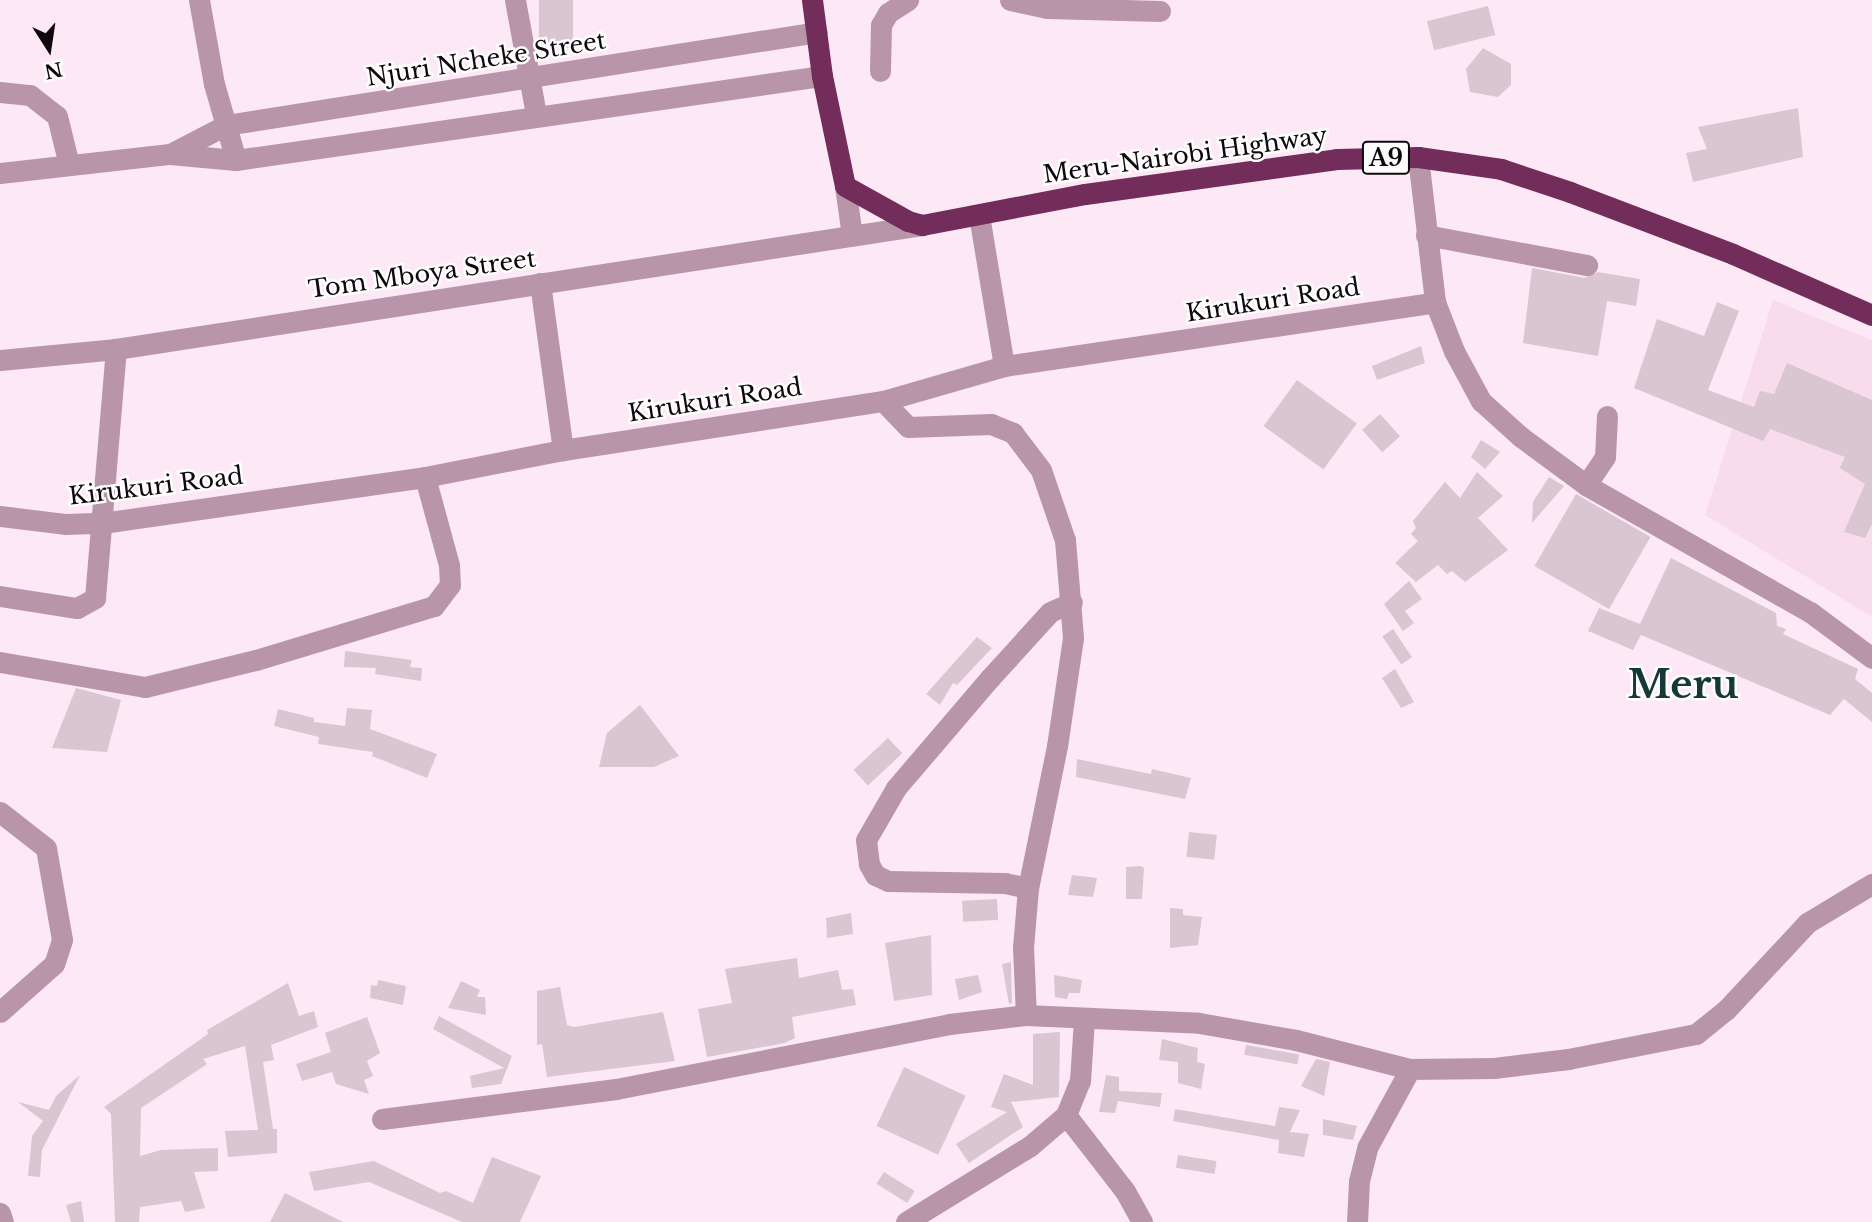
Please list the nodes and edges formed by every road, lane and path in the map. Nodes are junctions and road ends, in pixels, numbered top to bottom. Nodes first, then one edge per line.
1 (199, 0) edge
2 (515, 0) edge
3 (812, 0) edge
4 (908, 0) edge
5 (1010, 0) edge
6 (1160, 11) dead end
7 (817, 32) junction
8 (880, 71) dead end
9 (822, 76) junction
10 (530, 77) junction
11 (0, 92) edge
12 (536, 114) junction
13 (226, 125) junction
14 (170, 154) junction
15 (1418, 157) junction
16 (236, 160) junction
17 (69, 165) junction
18 (0, 173) edge
19 (845, 186) junction
20 (979, 215) junction
21 (922, 225) junction
22 (1426, 235) junction
23 (852, 236) junction
24 (1587, 265) dead end
25 (540, 283) junction
26 (1435, 302) junction
27 (1870, 310) edge
28 (116, 349) junction
29 (0, 353) edge
30 (0, 360) edge
31 (1004, 366) junction
32 (883, 401) junction
33 (1607, 416) dead end
34 (563, 450) junction
35 (425, 477) junction
36 (1586, 485) junction
37 (0, 516) edge
38 (102, 523) junction
39 (0, 596) edge
40 (1072, 602) junction
41 (1872, 659) edge
42 (0, 662) edge
43 (0, 812) edge
44 (1872, 884) edge
45 (1028, 888) junction
46 (0, 1012) edge
47 (1026, 1014) junction
48 (1084, 1019) junction
49 (1410, 1069) junction
50 (1066, 1115) junction
51 (382, 1119) dead end
52 (0, 1213) edge
53 (3, 1222) edge
54 (906, 1222) edge
55 (1142, 1222) edge
56 (1357, 1222) edge

1 - 13 street
2 - 10 street
3 - 7 highway
4 - 8 street
5 - 6 street
7 - 9 highway
7 - 10 street, Njuri Ncheke Street
9 - 12 street, Njuri Ncheke Street
9 - 19 highway
10 - 12 street
10 - 13 street, Njuri Ncheke Street
11 - 17 street
12 - 16 street, Njuri Ncheke Street
13 - 14 street, Njuri Ncheke Street
13 - 16 street
14 - 16 street, Njuri Ncheke Street
14 - 17 street, Njuri Ncheke Street
15 - 20 highway, Meru-Nairobi Highway / A9
15 - 22 street
15 - 27 highway, Meru-Nairobi Highway / A9
17 - 18 street, Njuri Ncheke Street
19 - 21 highway
19 - 23 street
20 - 21 highway, Meru-Nairobi Highway / A9
20 - 31 street
21 - 23 street, Tom Mboya Street
22 - 24 street
22 - 26 street
23 - 25 street, Tom Mboya Street
25 - 28 street, Tom Mboya Street
25 - 34 street
26 - 31 street, Kirukuri Road
26 - 36 street
28 - 30 street, Tom Mboya Street
28 - 38 street
29 - 30 street
31 - 32 street, Kirukuri Road
32 - 34 street, Kirukuri Road
32 - 40 street
33 - 36 street
34 - 35 street, Kirukuri Road
35 - 38 street, Kirukuri Road
35 - 42 street
36 - 41 street
37 - 38 street, Kirukuri Road
38 - 39 street
40 - 45 street
40 - 45 street
43 - 46 street
44 - 49 street
45 - 47 street
47 - 48 street
47 - 51 street
48 - 49 street
48 - 50 street
49 - 56 street
50 - 54 street
50 - 55 street
52 - 53 street

